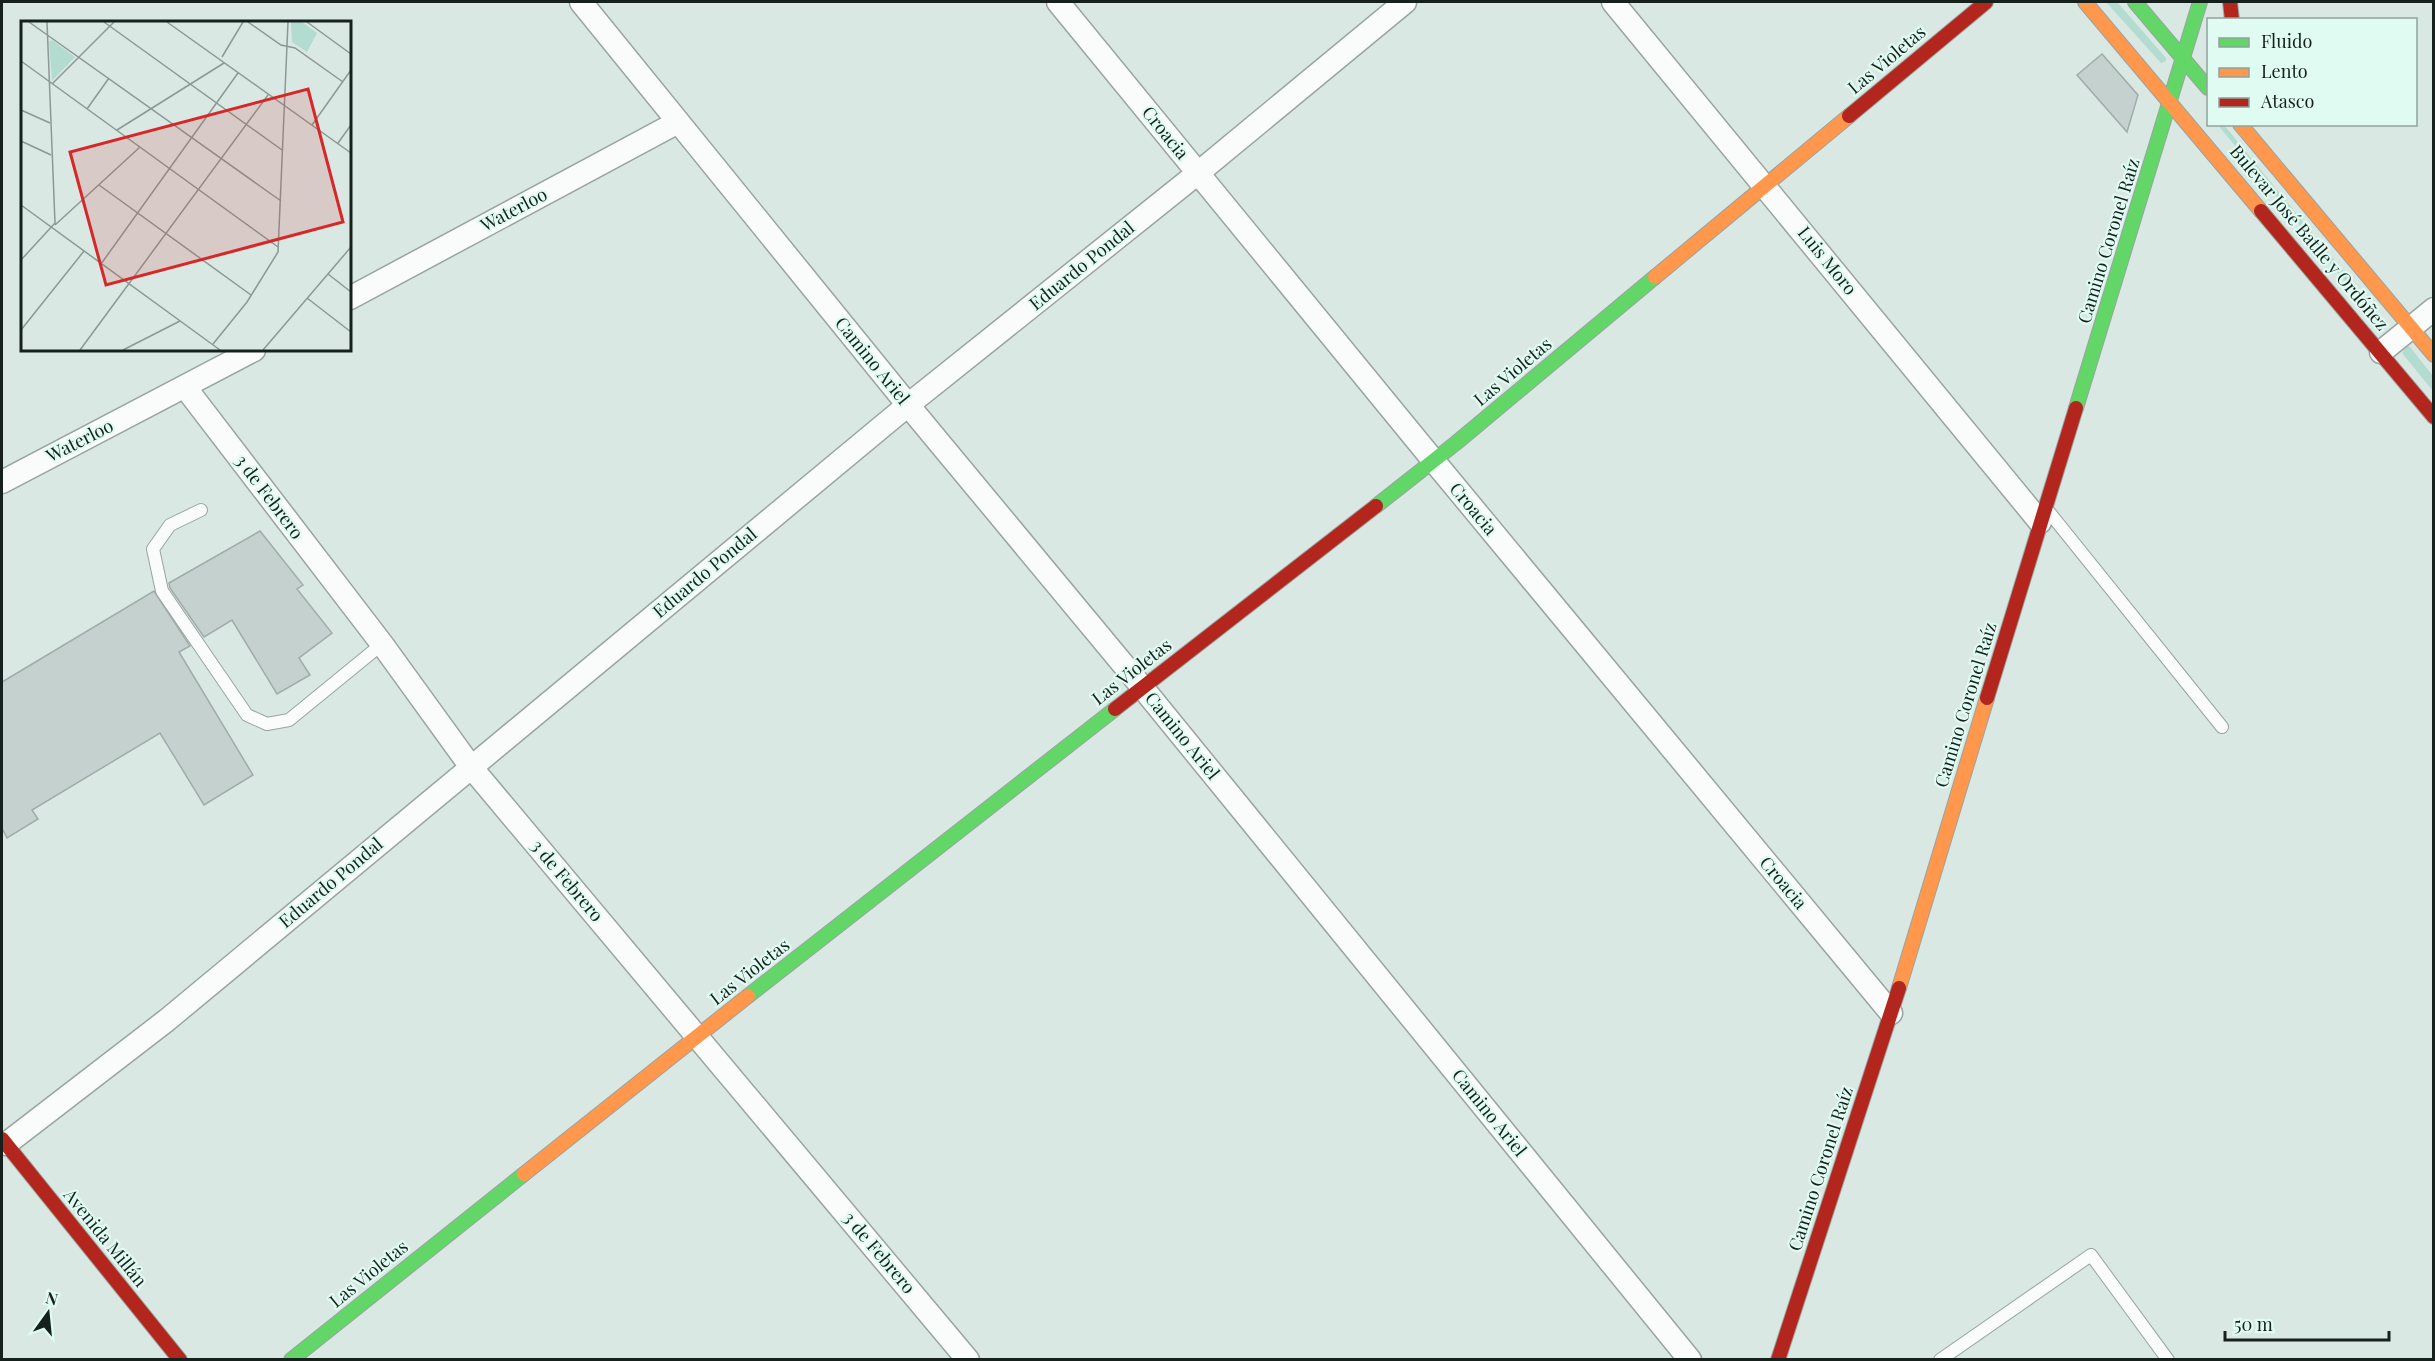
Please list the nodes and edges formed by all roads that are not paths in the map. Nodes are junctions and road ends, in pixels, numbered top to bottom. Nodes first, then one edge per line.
1 (581, 2) edge
2 (1058, 2) edge
3 (1405, 2) edge
4 (1613, 2) edge
5 (1986, 2) edge
6 (2085, 2) edge
7 (2134, 2) edge
8 (2200, 2) edge
9 (2229, 2) edge
10 (2221, 18) edge
11 (2232, 18) edge
12 (2200, 52) dead end
13 (2184, 61) junction
14 (2207, 87) edge
15 (2171, 102) junction
16 (678, 122) junction
17 (2242, 126) edge
18 (2268, 134) dead end
19 (2280, 169) junction
20 (1198, 173) junction
21 (1765, 185) junction
22 (351, 297) edge
23 (2433, 309) edge
24 (2410, 328) junction
25 (252, 351) edge
26 (2381, 352) junction
27 (2433, 355) edge
28 (185, 387) junction
29 (908, 405) junction
30 (2433, 417) edge
31 (1433, 460) junction
32 (2, 482) edge
33 (201, 510) dead end
34 (2042, 514) junction
35 (382, 644) junction
36 (1142, 687) junction
37 (2222, 727) dead end
38 (471, 767) junction
39 (1891, 1013) junction
40 (697, 1036) junction
41 (4, 1142) edge
42 (180, 1359) edge
43 (291, 1359) edge
44 (968, 1359) edge
45 (1690, 1359) edge
46 (1778, 1359) edge
47 (1940, 1359) edge
48 (2168, 1359) edge

1 - 16 street, Camino Ariel
2 - 20 street, Croacia
3 - 20 street, Eduardo Pondal
4 - 21 street, Luis Moro
5 - 21 street, Las Violetas
6 - 15 street, Bulevar José Batlle y Ordóñez
7 - 13 street
8 - 13 street, Camino Coronel Raíz
9 - 10 street
9 - 11 street
12 - 13 street
13 - 14 street
13 - 15 street, Camino Coronel Raíz
15 - 26 street, Bulevar José Batlle y Ordóñez
15 - 34 street, Camino Coronel Raíz
16 - 22 street, Waterloo
16 - 29 street, Camino Ariel
17 - 19 street, Bulevar José Batlle y Ordóñez
18 - 19 street
19 - 24 street, Bulevar José Batlle y Ordóñez
20 - 29 street, Eduardo Pondal
20 - 31 street, Croacia
21 - 31 street, Las Violetas
21 - 34 street, Luis Moro
23 - 24 street
24 - 26 street
24 - 27 street, Bulevar José Batlle y Ordóñez
25 - 28 street, Waterloo
26 - 30 street, Bulevar José Batlle y Ordóñez
28 - 32 street, Waterloo
28 - 35 street, 3 de Febrero
29 - 36 street, Camino Ariel
29 - 38 street, Eduardo Pondal
31 - 36 street, Las Violetas
31 - 39 street, Croacia
33 - 35 lane
34 - 37 lane
34 - 39 street, Camino Coronel Raíz
35 - 38 street, 3 de Febrero
36 - 40 street, Las Violetas
36 - 45 street, Camino Ariel
38 - 40 street, 3 de Febrero
38 - 41 street, Eduardo Pondal
39 - 46 street, Camino Coronel Raíz
40 - 43 street, Las Violetas
40 - 44 street, 3 de Febrero
41 - 42 street, Avenida Millán
47 - 48 lane

